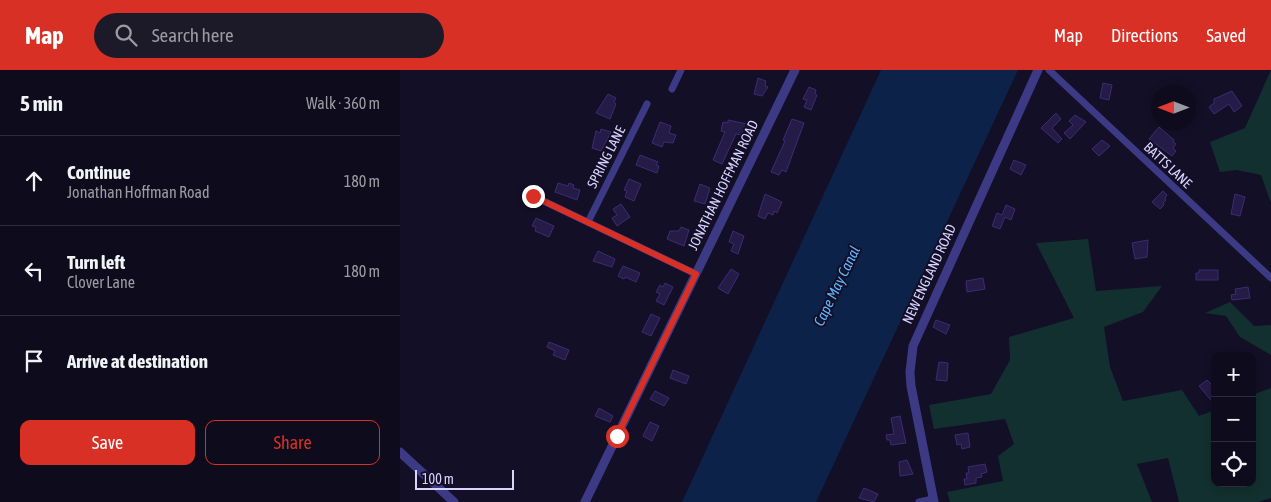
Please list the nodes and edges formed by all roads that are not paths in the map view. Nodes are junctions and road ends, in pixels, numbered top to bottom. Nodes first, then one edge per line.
1 (681, 70) edge
2 (795, 70) edge
3 (1038, 70) edge
4 (1048, 70) edge
5 (672, 89) dead end
6 (647, 104) dead end
7 (533, 196) dead end
8 (588, 222) junction
9 (696, 274) junction
10 (1271, 278) edge
11 (400, 452) edge
12 (934, 500) edge
13 (454, 502) edge
14 (585, 502) edge
15 (919, 502) edge

1 - 5 street
2 - 9 street, JONATHAN HOFFMAN ROAD
3 - 12 street, NEW ENGLAND ROAD
4 - 10 street, BATTS LANE
6 - 8 street, SPRING LANE
7 - 8 street
8 - 9 street
9 - 14 street, JONATHAN HOFFMAN ROAD
11 - 13 street
12 - 15 street

